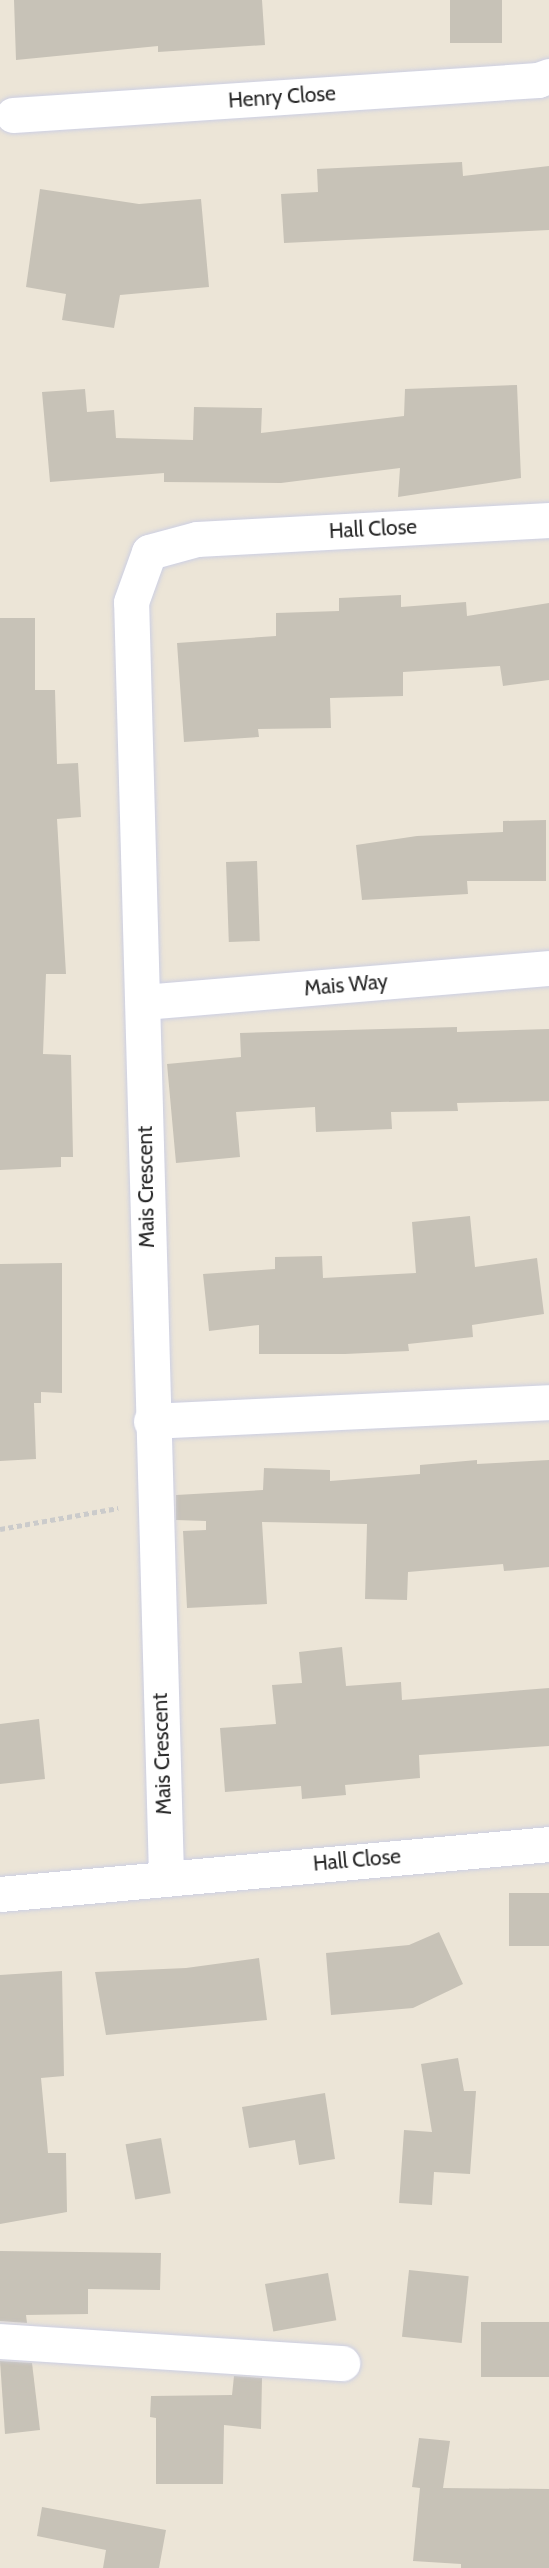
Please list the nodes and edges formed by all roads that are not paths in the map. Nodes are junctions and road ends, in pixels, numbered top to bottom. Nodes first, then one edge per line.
1 (549, 76) edge
2 (13, 115) dead end
3 (549, 520) edge
4 (197, 539) joint
5 (549, 968) edge
6 (143, 1002) junction
7 (549, 1402) edge
8 (151, 1421) junction
9 (549, 1844) edge
10 (166, 1875) junction
11 (0, 1894) edge
12 (0, 2341) edge
13 (342, 2363) dead end

1 - 2 street, Henry Close
3 - 4 street, Hall Close
4 - 6 street, Mais Crescent
5 - 6 street, Mais Way
6 - 8 street, Mais Crescent
7 - 8 street
8 - 10 street, Mais Crescent
9 - 10 street, Hall Close
10 - 11 street, Hall Close
12 - 13 street

